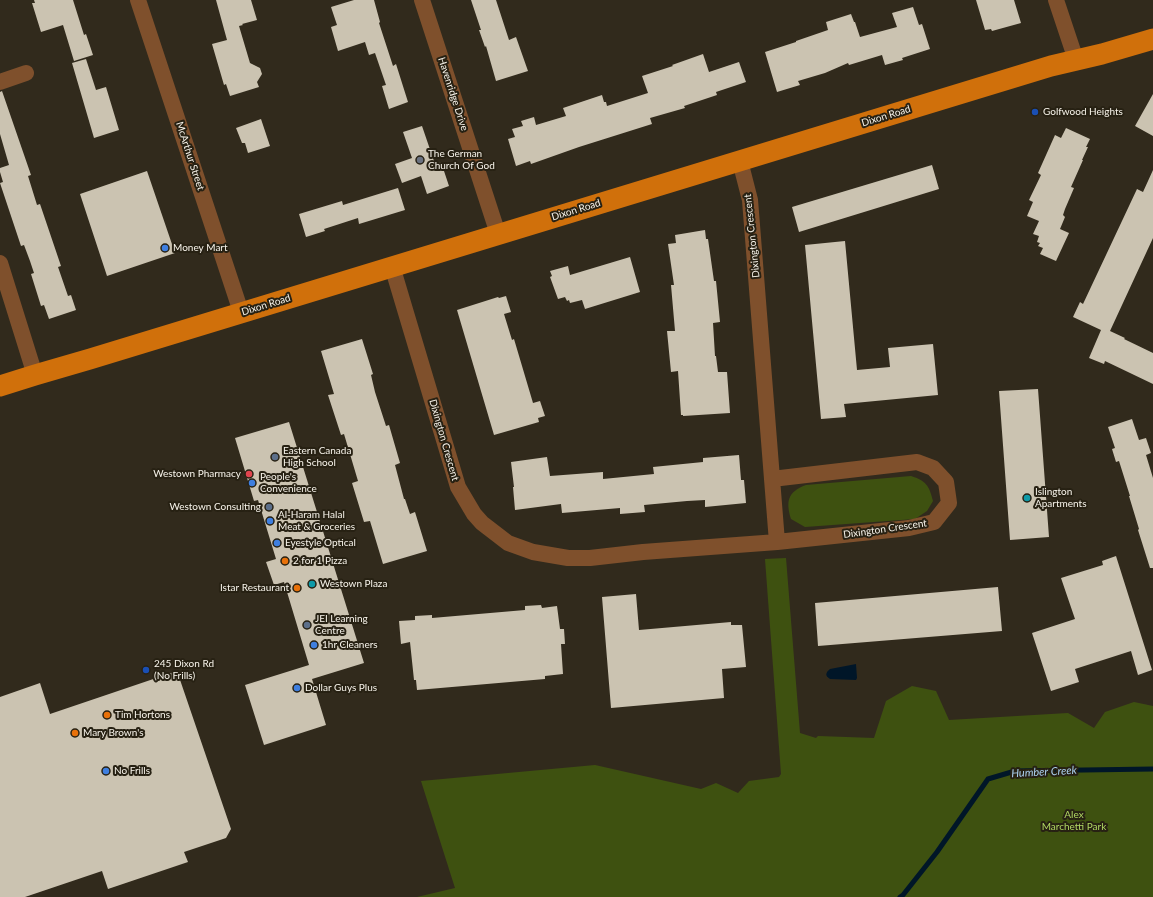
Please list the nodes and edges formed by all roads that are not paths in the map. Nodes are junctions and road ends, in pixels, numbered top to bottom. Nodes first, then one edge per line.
1 (138, 0) edge
2 (422, 0) edge
3 (1056, 0) edge
4 (1153, 39) edge
5 (1076, 60) junction
6 (26, 73) dead end
7 (0, 82) edge
8 (740, 161) junction
9 (498, 234) junction
10 (0, 263) edge
11 (392, 266) junction
12 (241, 312) junction
13 (35, 375) junction
14 (0, 386) edge
15 (772, 479) junction
16 (777, 542) junction

1 - 12 street, McArthur Street
2 - 9 street, Havenridge Drive
3 - 5 street
4 - 5 main road, Dixon Road
5 - 8 main road, Dixon Road
6 - 7 street
8 - 9 main road, Dixon Road
8 - 15 street, Dixington Crescent
9 - 11 main road, Dixon Road
10 - 13 street
11 - 12 main road, Dixon Road
11 - 16 street, Dixington Crescent
12 - 13 main road, Dixon Road
13 - 14 main road, Dixon Road
15 - 16 street, Dixington Crescent
15 - 16 street, Dixington Crescent

